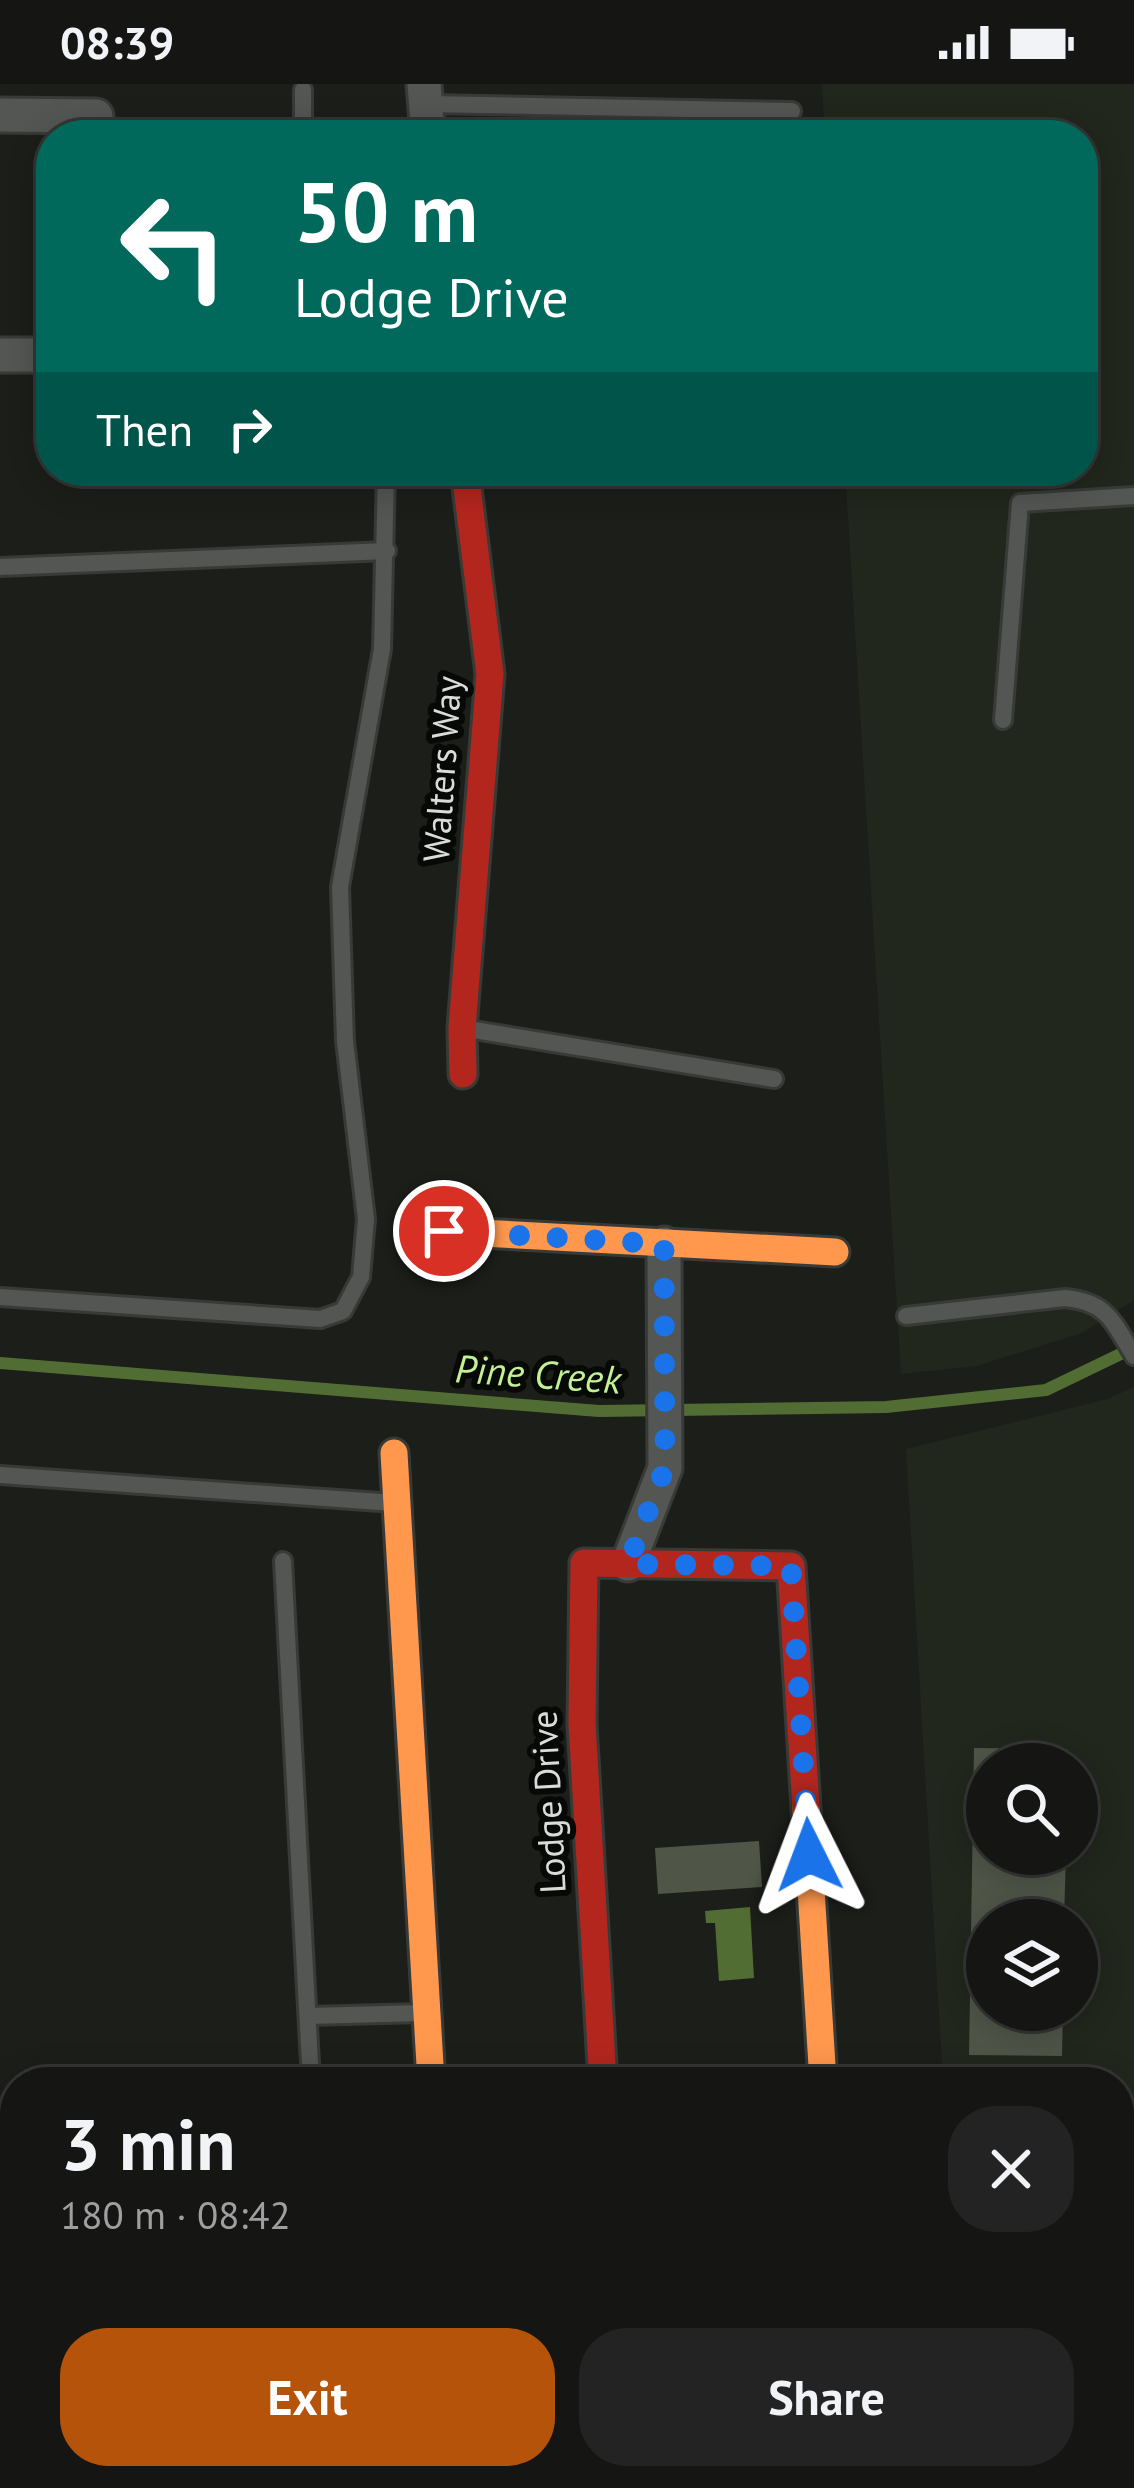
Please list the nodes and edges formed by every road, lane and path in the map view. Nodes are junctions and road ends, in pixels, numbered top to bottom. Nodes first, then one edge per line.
1 (303, 90) dead end
2 (426, 108) edge
3 (792, 111) dead end
4 (0, 115) edge
5 (96, 120) edge
6 (303, 120) edge
7 (0, 355) edge
8 (36, 355) edge
9 (386, 486) edge
10 (467, 486) edge
11 (1134, 496) edge
12 (387, 551) junction
13 (0, 567) edge
14 (1003, 719) dead end
15 (462, 1028) junction
16 (464, 1074) dead end
17 (774, 1079) dead end
18 (444, 1231) dead end
19 (664, 1244) junction
20 (835, 1252) dead end
21 (0, 1297) edge
22 (906, 1316) dead end
23 (1134, 1356) edge
24 (394, 1453) dead end
25 (0, 1475) edge
26 (397, 1503) junction
27 (283, 1561) dead end
28 (628, 1564) junction
29 (427, 2013) junction
30 (308, 2016) junction
31 (310, 2067) edge
32 (430, 2067) edge
33 (602, 2067) edge
34 (822, 2067) edge

1 - 6 lane
2 - 3 lane
4 - 5 street
7 - 8 street
9 - 12 lane
10 - 15 street, Walters Way
11 - 14 lane
12 - 13 lane
12 - 21 lane
15 - 16 street, Walters Way
15 - 17 lane
18 - 19 street
19 - 20 street
19 - 28 street
22 - 23 lane
24 - 26 street
25 - 26 lane
26 - 29 street
27 - 30 lane
28 - 33 street, Lodge Drive
28 - 34 street, Lodge Drive
29 - 30 lane
29 - 32 street
30 - 31 lane

